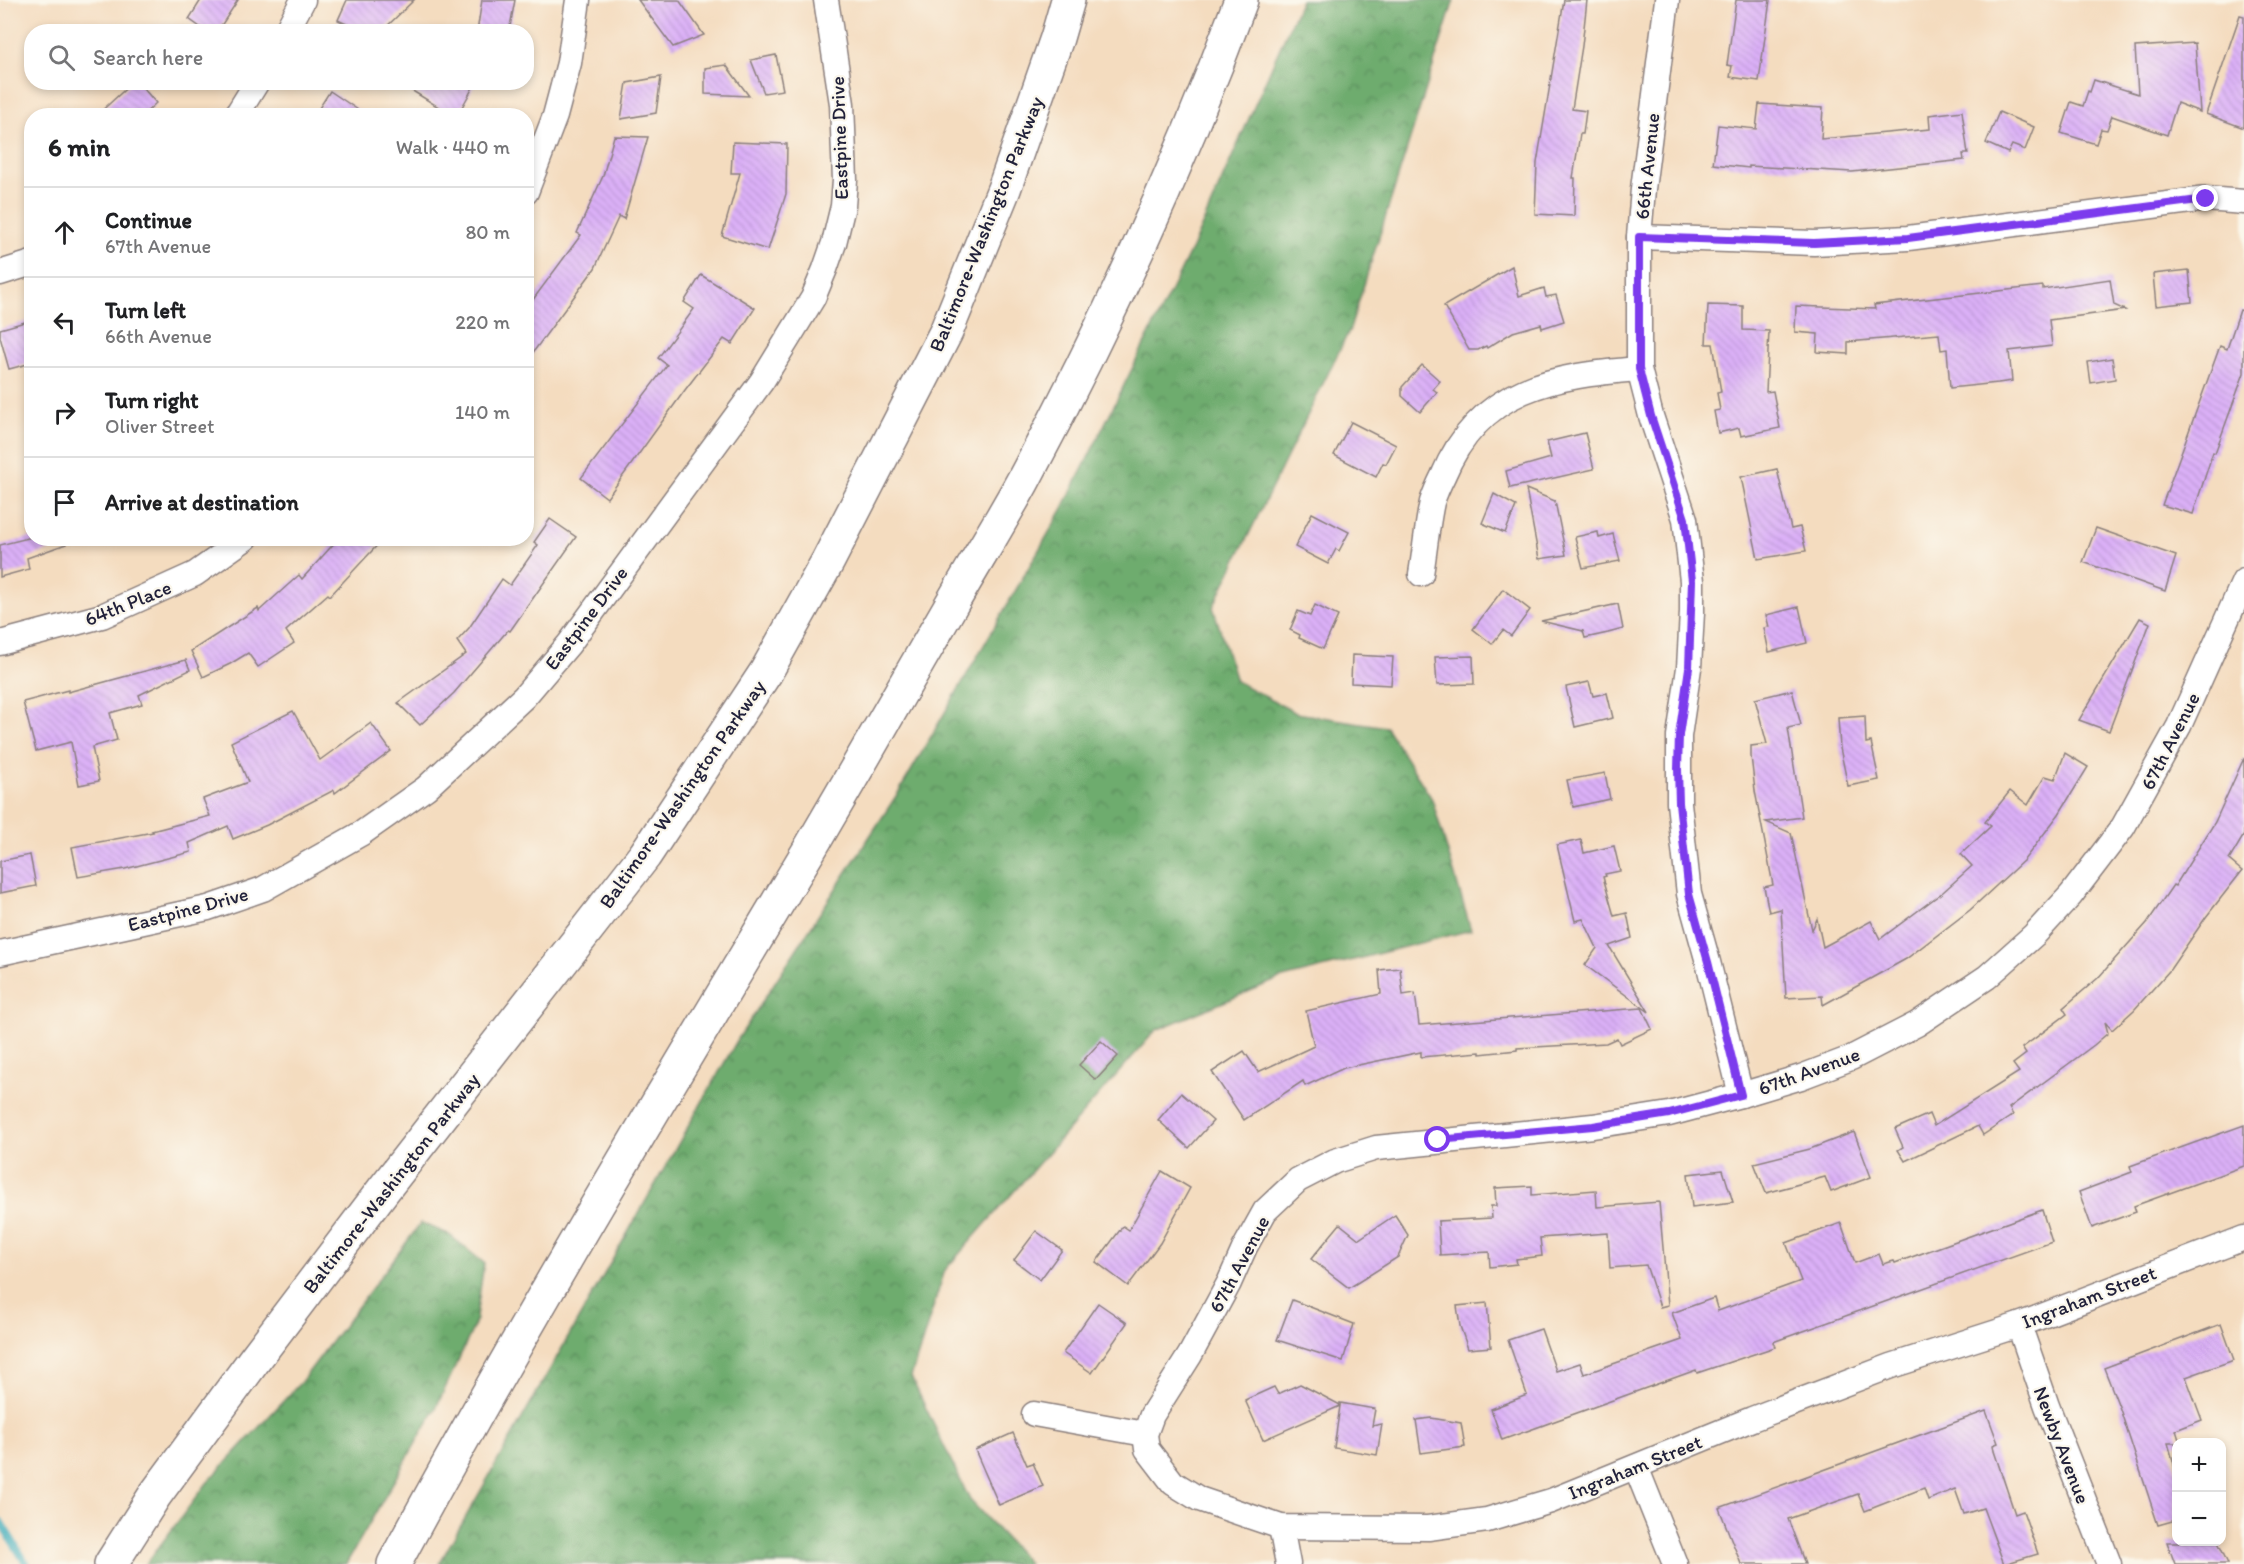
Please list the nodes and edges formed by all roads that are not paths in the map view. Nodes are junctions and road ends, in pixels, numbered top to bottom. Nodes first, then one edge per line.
1 (303, 0) edge
2 (578, 0) edge
3 (826, 0) edge
4 (1048, 0) edge
5 (1068, 0) edge
6 (1241, 0) edge
7 (1246, 0) edge
8 (1667, 0) edge
9 (290, 24) edge
10 (1213, 74) junction
11 (252, 90) edge
12 (241, 108) edge
13 (534, 171) edge
14 (1004, 189) junction
15 (2244, 202) edge
16 (1639, 237) junction
17 (24, 266) edge
18 (0, 273) edge
19 (1639, 369) junction
20 (235, 546) edge
21 (1421, 574) dead end
22 (2244, 581) edge
23 (0, 643) edge
24 (0, 953) edge
25 (1741, 1095) junction
26 (2244, 1238) edge
27 (2019, 1325) junction
28 (1034, 1414) dead end
29 (1145, 1434) junction
30 (1636, 1467) junction
31 (1281, 1527) junction
32 (111, 1564) edge
33 (394, 1564) edge
34 (1288, 1564) edge
35 (1675, 1564) edge
36 (2109, 1564) edge

1 - 9 street
2 - 13 street
3 - 24 street, Eastpine Drive
4 - 14 highway
5 - 14 highway, Baltimore-Washington Parkway
6 - 10 highway
7 - 10 highway
8 - 16 street, 66th Avenue
10 - 33 highway
11 - 12 street
14 - 32 highway, Baltimore-Washington Parkway
15 - 16 street
16 - 19 street, 66th Avenue
17 - 18 street
19 - 21 street
19 - 25 street, 66th Avenue
20 - 23 street, 64th Place
22 - 25 street, 67th Avenue
25 - 29 street, 67th Avenue
26 - 27 street, Ingraham Street
27 - 30 street, Ingraham Street
27 - 36 street, Newby Avenue
28 - 29 street
29 - 31 street, Ingraham Street
30 - 31 street, Ingraham Street
30 - 35 street
31 - 34 street

